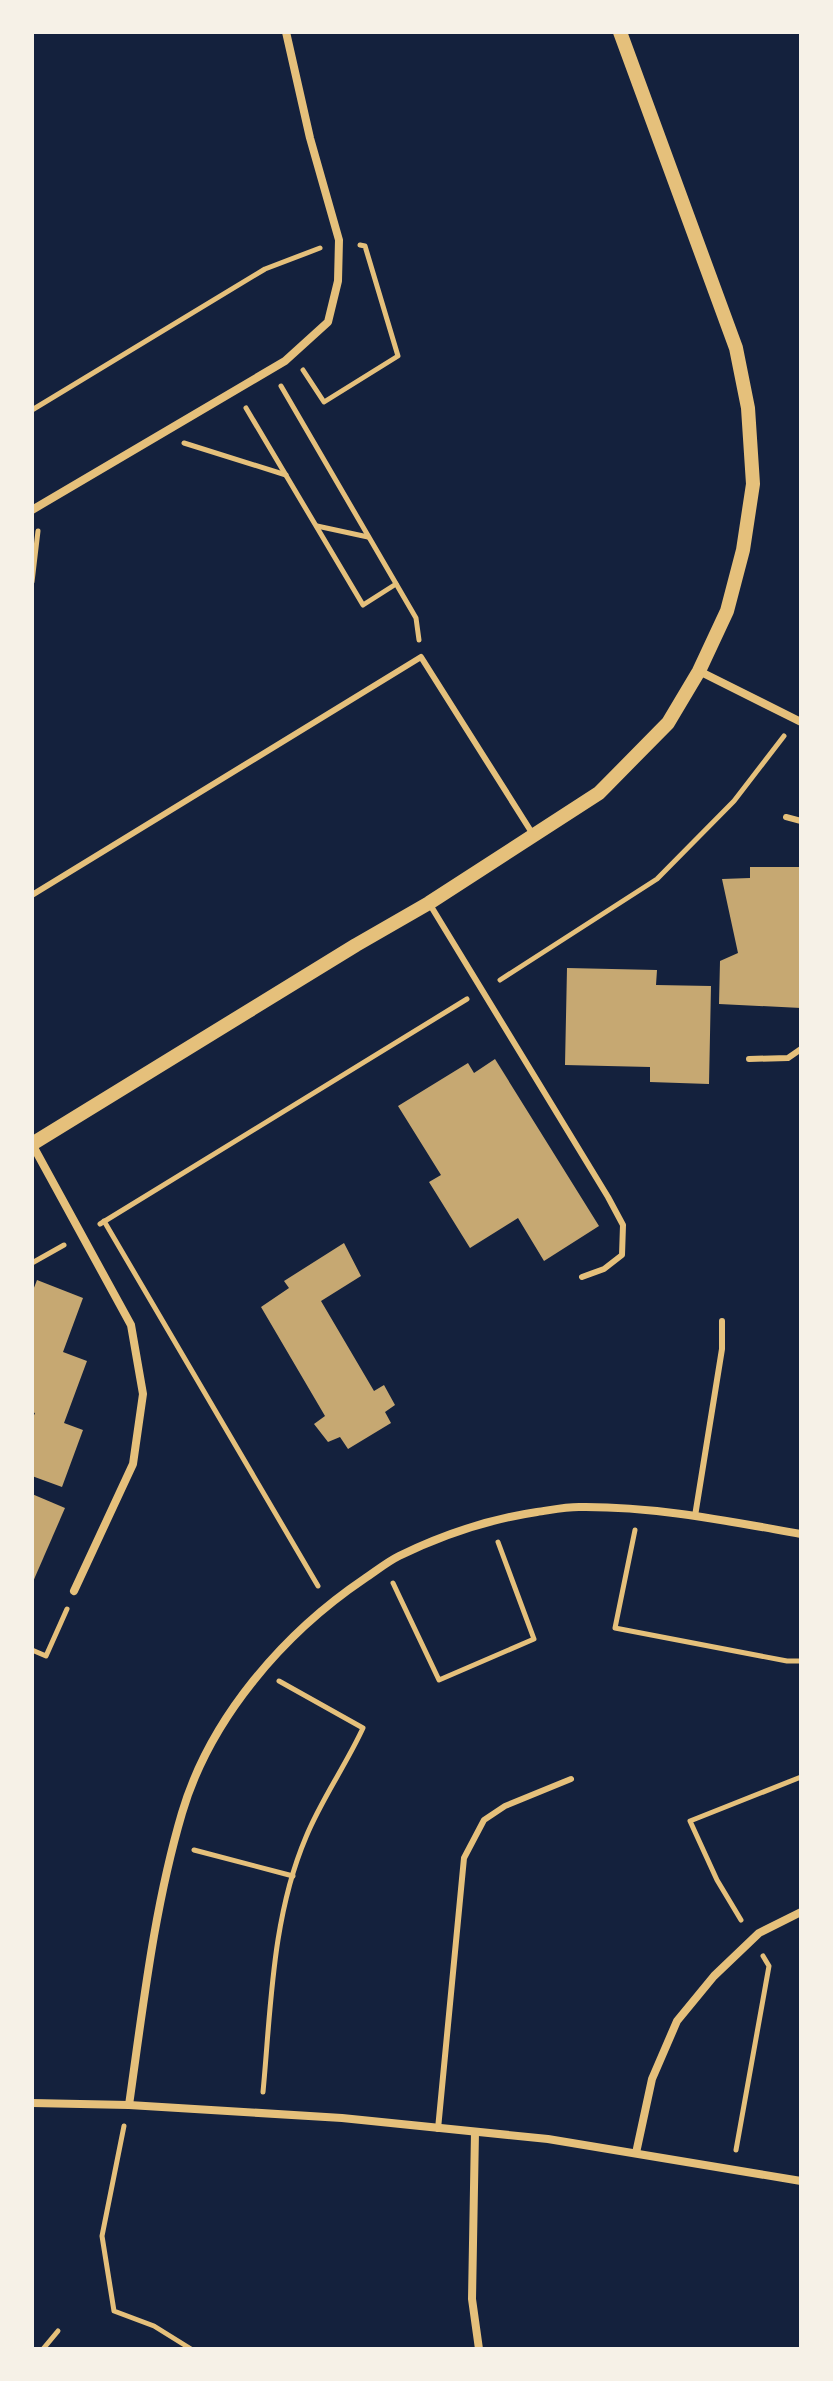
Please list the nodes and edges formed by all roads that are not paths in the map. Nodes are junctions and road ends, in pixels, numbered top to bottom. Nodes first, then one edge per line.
1 (286, 32) edge
2 (620, 32) edge
3 (32, 510) edge
4 (699, 671) junction
5 (799, 721) edge
6 (786, 817) dead end
7 (801, 821) edge
8 (534, 837) junction
9 (32, 895) edge
10 (429, 903) junction
11 (801, 1049) edge
12 (749, 1059) dead end
13 (32, 1144) edge
14 (582, 1277) dead end
15 (722, 1321) dead end
16 (695, 1516) junction
17 (801, 1534) edge
18 (74, 1591) road end
19 (571, 1779) dead end
20 (801, 1912) edge
21 (32, 2103) edge
22 (129, 2105) junction
23 (438, 2129) junction
24 (475, 2132) junction
25 (636, 2153) junction
26 (801, 2181) edge
27 (479, 2349) edge

1 - 3 street
2 - 4 street
4 - 5 street
4 - 8 street
6 - 7 lane
8 - 9 lane
8 - 10 street
10 - 13 street
10 - 14 lane
11 - 12 lane
13 - 18 street
15 - 16 lane
16 - 17 street
16 - 22 street
19 - 23 lane
20 - 25 street
21 - 22 street
22 - 23 street
23 - 24 street
24 - 25 street
24 - 27 street
25 - 26 street

